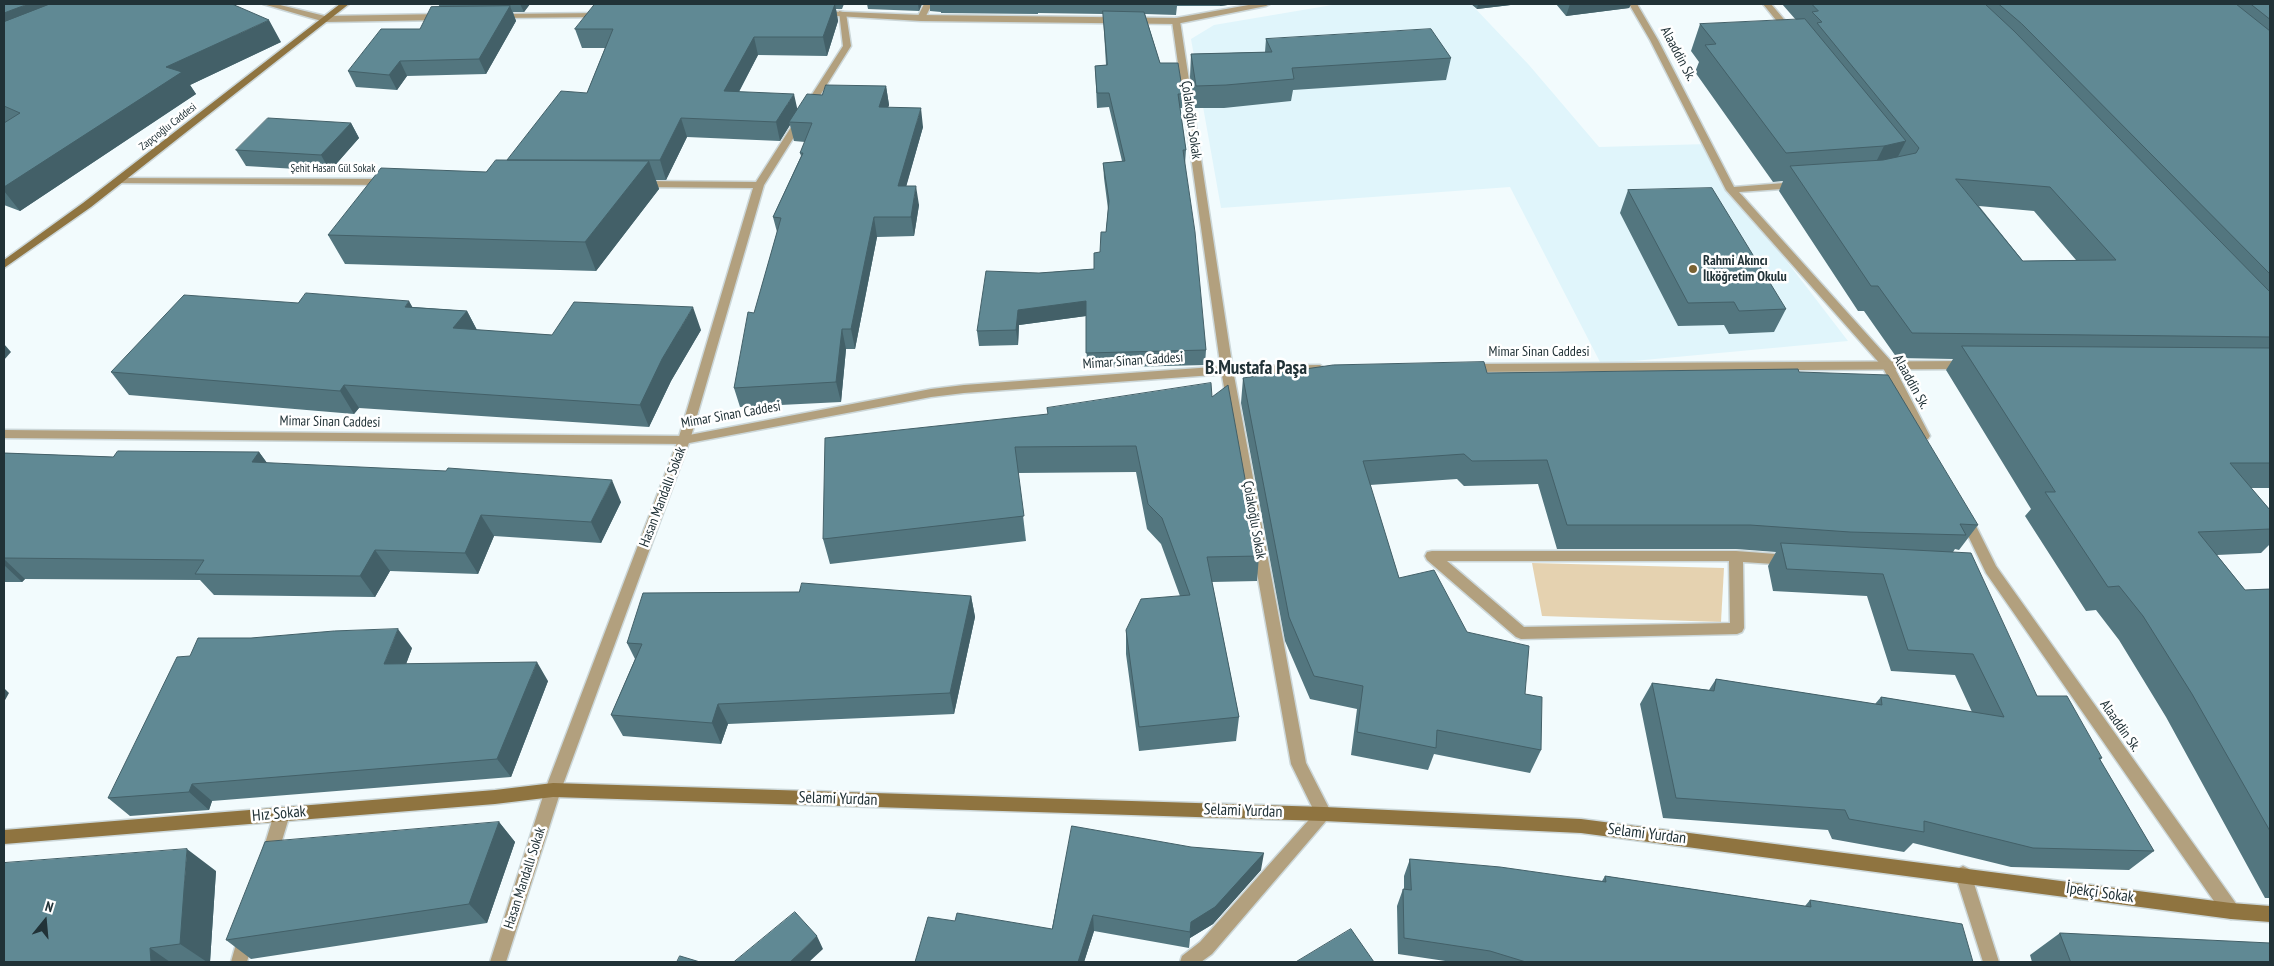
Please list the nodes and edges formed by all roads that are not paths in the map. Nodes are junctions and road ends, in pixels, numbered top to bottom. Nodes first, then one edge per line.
1 (267, 4) edge
2 (345, 4) edge
3 (928, 4) edge
4 (1266, 4) edge
5 (1633, 4) edge
6 (1768, 4) edge
7 (812, 13) edge
8 (842, 13) junction
9 (615, 15) edge
10 (485, 16) edge
11 (455, 17) edge
12 (922, 18) junction
13 (325, 19) junction
14 (1176, 21) junction
15 (1800, 43) edge
16 (117, 181) junction
17 (394, 182) edge
18 (631, 184) edge
19 (759, 184) junction
20 (1810, 184) edge
21 (1732, 190) junction
22 (4, 265) edge
23 (1887, 364) junction
24 (1975, 365) edge
25 (1453, 368) edge
26 (1335, 369) edge
27 (1227, 370) junction
28 (4, 434) edge
29 (684, 440) junction
30 (1930, 450) edge
31 (1961, 509) edge
32 (1736, 556) junction
33 (1804, 561) edge
34 (1972, 568) edge
35 (1991, 569) junction
36 (553, 790) junction
37 (282, 814) junction
38 (1324, 814) junction
39 (4, 837) edge
40 (266, 870) edge
41 (1929, 870) joint
42 (1963, 874) junction
43 (2232, 911) junction
44 (2270, 914) edge
45 (250, 925) edge
46 (239, 962) edge
47 (498, 962) edge
48 (1188, 962) edge
49 (1991, 962) edge

1 - 13 street
2 - 13 main road, Zapçıoğlu Caddesi
3 - 12 street
4 - 14 street
5 - 21 street, Alaaddin Sk.
6 - 15 street
7 - 8 street
8 - 12 street
8 - 19 street, Hasan Mandallı Sokak
9 - 10 street
11 - 13 street
12 - 14 street
13 - 16 main road, Zapçıoğlu Caddesi
14 - 27 street, Çolakoğlu Sokak
16 - 17 street, Şehit Hasan Gül Sokak
16 - 22 main road, Zapçıoğlu Caddesi
18 - 19 street
19 - 29 street, Hasan Mandallı Sokak
20 - 21 street
21 - 23 street, Alaaddin Sk.
23 - 24 street, Mimar Sinan Caddesi
23 - 25 street, Mimar Sinan Caddesi
23 - 30 street, Alaaddin Sk.
26 - 27 street, Mimar Sinan Caddesi
27 - 29 street, Mimar Sinan Caddesi
27 - 38 street, Çolakoğlu Sokak
28 - 29 street, Mimar Sinan Caddesi
29 - 36 street, Hasan Mandallı Sokak
31 - 35 street, Alaaddin Sk.
32 - 32 street
32 - 33 street
34 - 35 street
35 - 43 street, Alaaddin Sk.
36 - 37 main road, Hız Sokak
36 - 38 main road, Selami Yurdan
36 - 47 street, Hasan Mandallı Sokak
37 - 39 main road, Hız Sokak
37 - 40 street
38 - 41 main road, Selami Yurdan
38 - 48 street
41 - 42 main road, İpekçi Sokak
42 - 43 main road, İpekçi Sokak
42 - 49 street
43 - 44 main road, İpekçi Sokak
45 - 46 street

